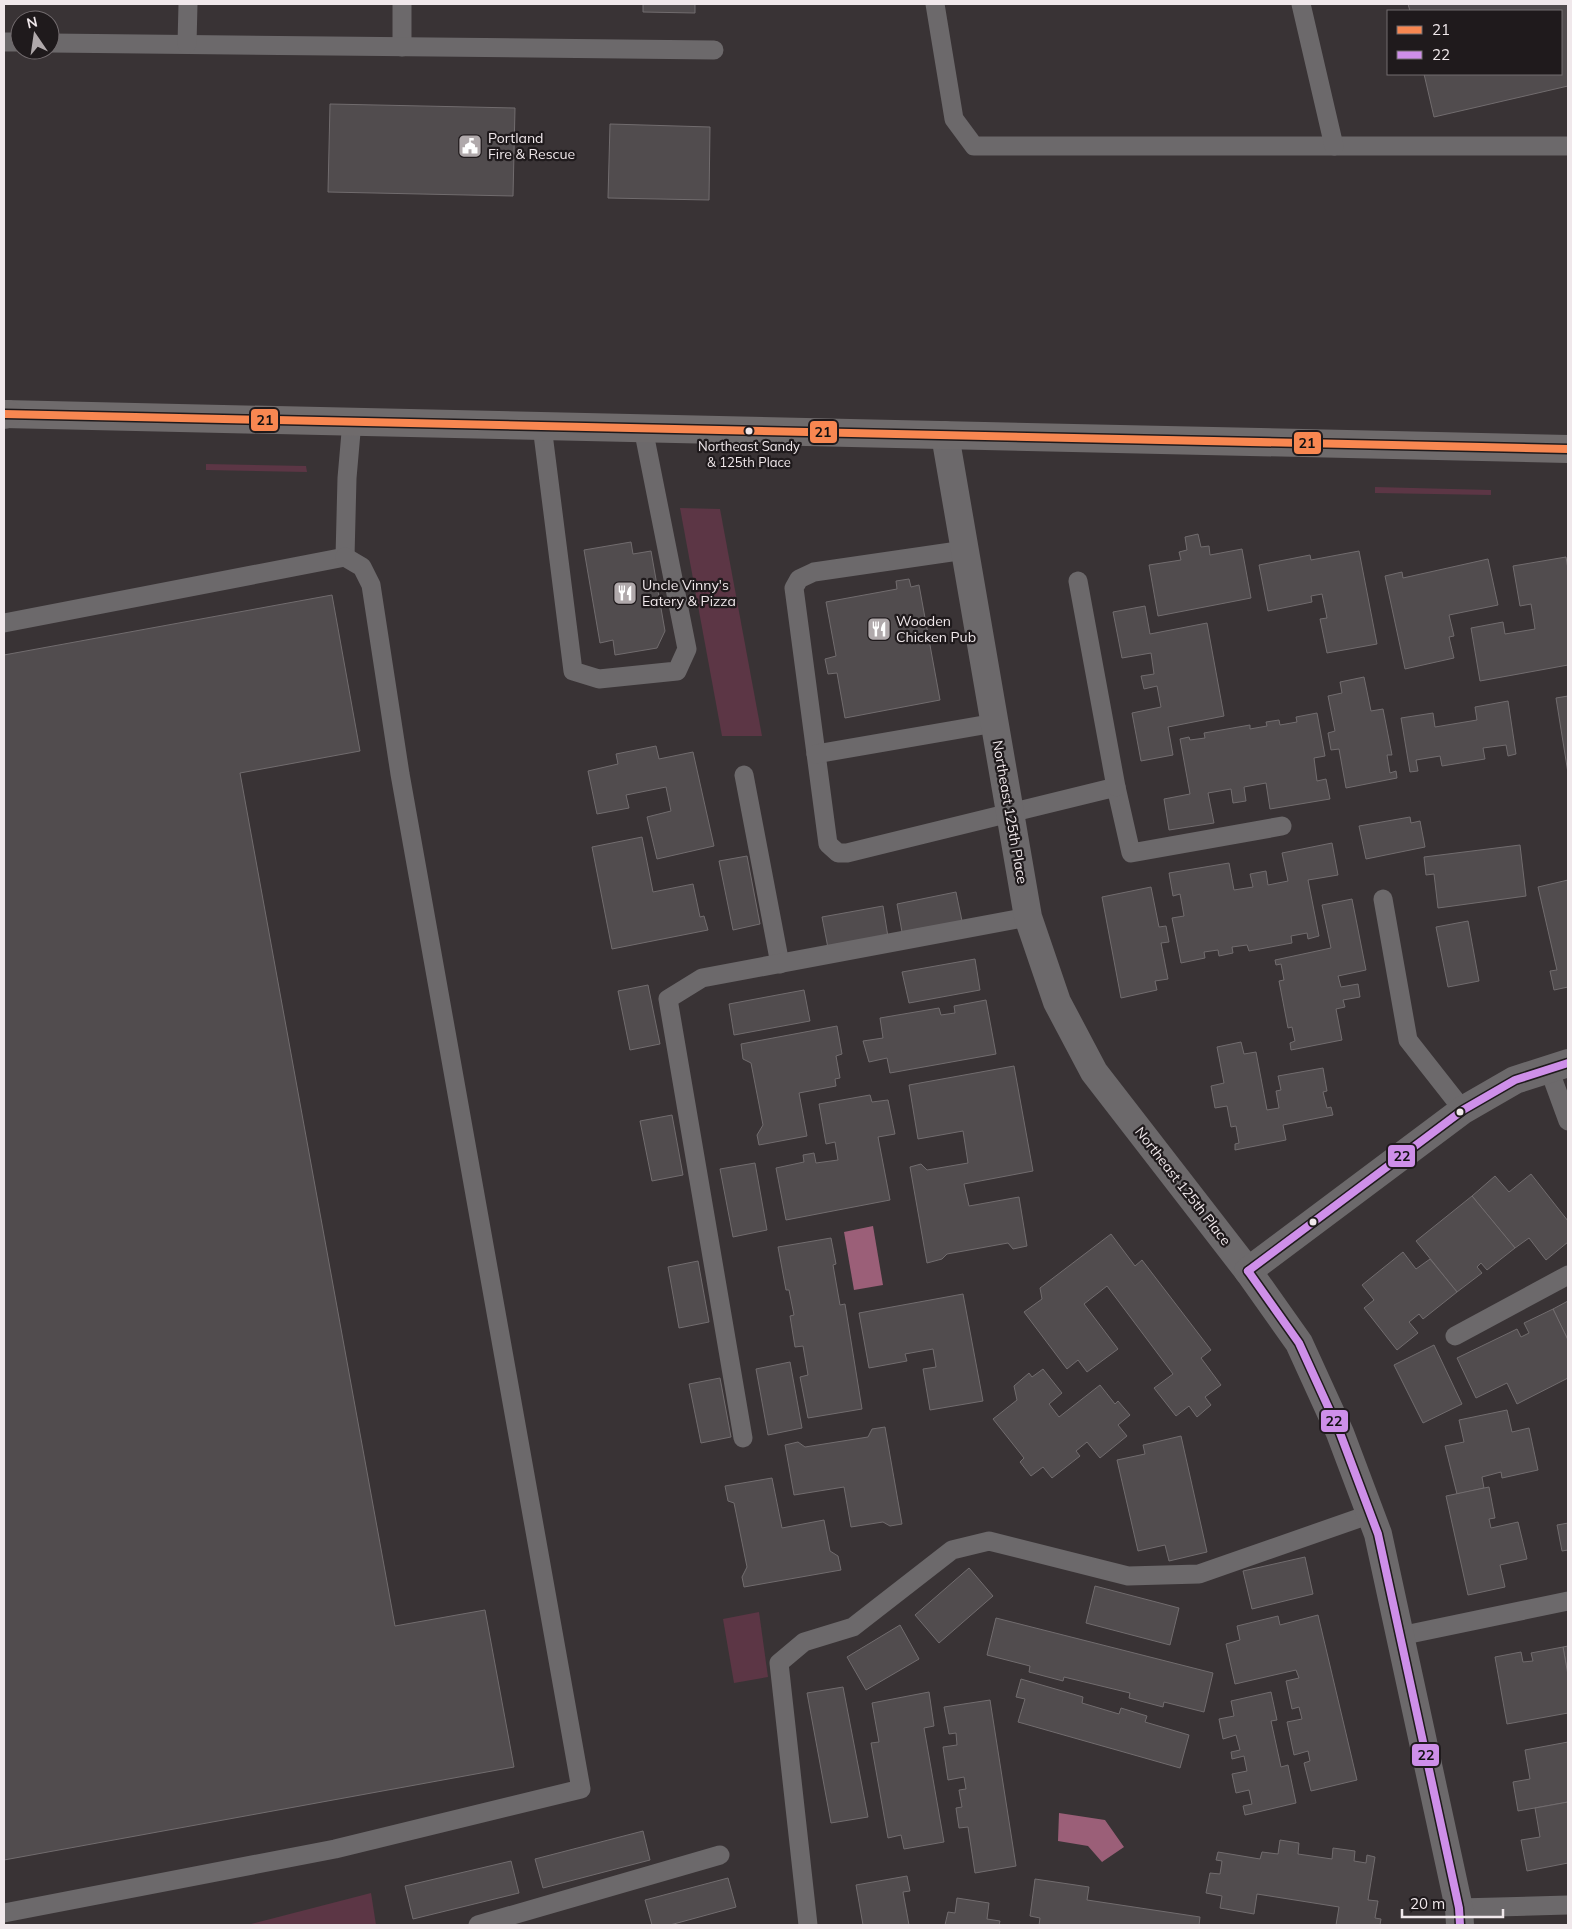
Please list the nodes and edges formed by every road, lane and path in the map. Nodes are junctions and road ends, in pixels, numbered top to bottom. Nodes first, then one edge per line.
1 (188, 4) edge
2 (402, 4) edge
3 (935, 4) edge
4 (1301, 4) edge
5 (60, 43) edge
6 (187, 44) junction
7 (402, 47) junction
8 (714, 50) dead end
9 (1334, 146) junction
10 (1568, 146) edge
11 (5, 414) edge
12 (352, 421) junction
13 (542, 426) junction
14 (643, 428) junction
15 (945, 435) junction
16 (1568, 449) edge
17 (966, 550) junction
18 (345, 557) junction
19 (1078, 581) dead end
20 (4, 622) edge
21 (995, 722) junction
22 (816, 754) junction
23 (744, 775) dead end
24 (1116, 787) junction
25 (1010, 812) junction
26 (1282, 826) dead end
27 (1383, 899) dead end
28 (1028, 917) junction
29 (780, 964) junction
30 (1559, 1066) edge
31 (1463, 1110) junction
32 (1568, 1121) edge
33 (1248, 1271) junction
34 (1568, 1275) edge
35 (1455, 1336) dead end
36 (743, 1438) dead end
37 (1371, 1514) junction
38 (1568, 1601) edge
39 (1400, 1636) junction
40 (720, 1855) dead end
41 (1568, 1905) edge
42 (4, 1914) edge
43 (1460, 1917) edge
44 (478, 1925) edge
45 (808, 1925) edge

1 - 6 lane
2 - 7 lane
3 - 9 lane
4 - 9 lane
5 - 6 lane
6 - 7 lane
7 - 8 lane
9 - 10 lane
11 - 12 main road
12 - 13 main road
12 - 18 lane
13 - 14 main road
13 - 14 lane
14 - 15 main road
15 - 16 main road
15 - 17 street, Northeast 125th Place
17 - 21 street, Northeast 125th Place
17 - 22 lane
18 - 20 lane
18 - 42 lane
19 - 24 lane
21 - 22 lane
21 - 25 street, Northeast 125th Place
22 - 25 lane
23 - 29 lane
24 - 25 lane
24 - 26 lane
25 - 28 street, Northeast 125th Place
27 - 31 lane
28 - 29 lane
28 - 33 street, Northeast 125th Place
29 - 36 lane
30 - 31 street
30 - 32 lane
31 - 33 street
33 - 37 street, Northeast 125th Place
34 - 35 lane
37 - 39 street, Northeast 125th Place
37 - 45 lane
38 - 39 lane
39 - 43 street, Northeast 125th Place
40 - 44 lane
41 - 43 lane

